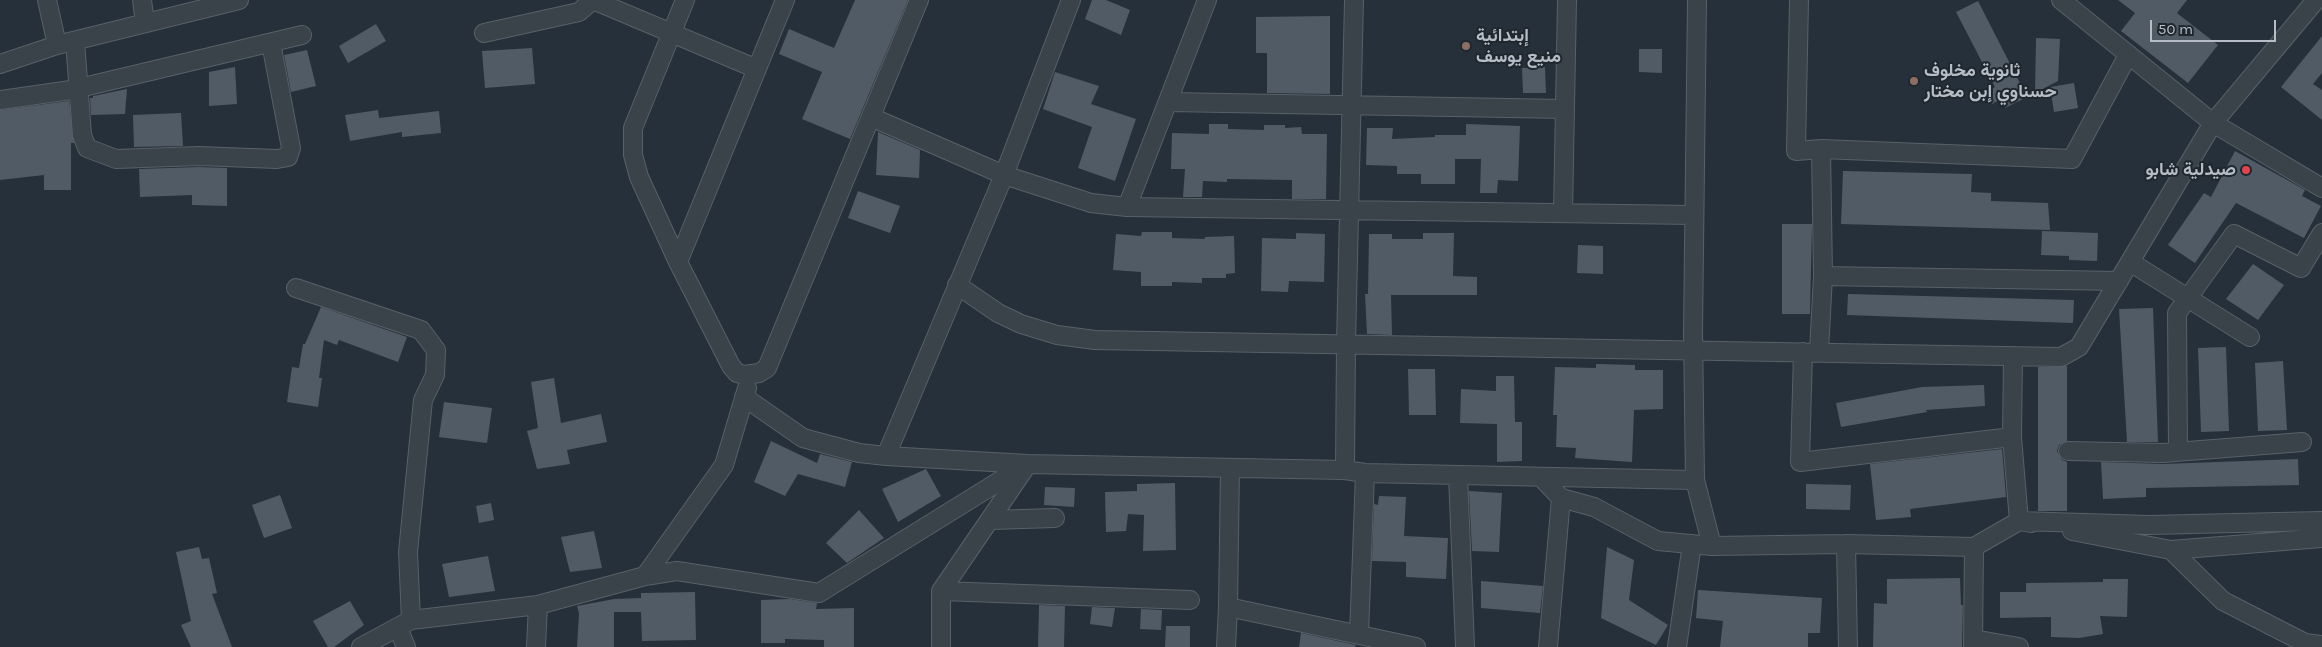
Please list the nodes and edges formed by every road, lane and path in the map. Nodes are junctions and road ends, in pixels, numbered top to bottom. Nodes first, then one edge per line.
1 (47, 0) edge
2 (142, 0) edge
3 (238, 0) edge
4 (685, 0) edge
5 (785, 0) edge
6 (919, 0) edge
7 (1071, 0) edge
8 (1207, 0) edge
9 (1354, 0) edge
10 (1566, 0) edge
11 (1697, 0) edge
12 (1799, 0) edge
13 (2061, 0) edge
14 (2316, 0) edge
15 (145, 23) junction
16 (484, 33) dead end
17 (671, 34) junction
18 (302, 36) dead end
19 (75, 40) junction
20 (271, 43) junction
21 (57, 45) junction
22 (2128, 55) junction
23 (0, 64) edge
24 (757, 69) junction
25 (78, 89) junction
26 (0, 100) edge
27 (1169, 102) junction
28 (1351, 105) junction
29 (1565, 109) junction
30 (871, 117) junction
31 (2212, 123) junction
32 (1820, 149) junction
33 (1004, 175) junction
34 (2322, 188) edge
35 (1128, 207) junction
36 (1350, 210) junction
37 (1563, 213) junction
38 (1694, 215) junction
39 (2322, 233) edge
40 (678, 262) junction
41 (2130, 262) junction
42 (1823, 276) junction
43 (2119, 281) junction
44 (957, 285) junction
45 (296, 288) dead end
46 (2188, 298) junction
47 (2250, 337) dead end
48 (1346, 344) junction
49 (1694, 350) junction
50 (1811, 351) junction
51 (2013, 356) junction
52 (750, 375) junction
53 (744, 397) junction
54 (2012, 437) junction
55 (2302, 442) dead end
56 (2068, 451) dead end
57 (2178, 451) junction
58 (886, 456) junction
59 (1027, 464) junction
60 (1230, 468) junction
61 (1345, 470) junction
62 (1365, 473) junction
63 (1458, 475) junction
64 (1542, 478) junction
65 (1695, 480) junction
66 (1561, 498) junction
67 (1055, 518) dead end
68 (991, 520) junction
69 (2020, 521) junction
70 (2322, 521) edge
71 (2322, 538) edge
72 (1692, 544) junction
73 (1846, 544) junction
74 (1712, 546) junction
75 (1974, 547) junction
76 (2171, 550) junction
77 (645, 576) junction
78 (941, 591) junction
79 (1190, 600) dead end
80 (538, 605) junction
81 (1228, 607) junction
82 (404, 624) junction
83 (1359, 635) junction
84 (1973, 643) edge
85 (2310, 645) edge
86 (361, 647) edge
87 (406, 647) edge
88 (536, 647) edge
89 (941, 647) edge
90 (1226, 647) edge
91 (1416, 647) edge
92 (1464, 647) edge
93 (1548, 647) edge
94 (1677, 647) edge
95 (1848, 647) edge
96 (2019, 647) edge

1 - 21 street
2 - 15 street
3 - 15 street
4 - 17 street
5 - 24 street
6 - 30 street
7 - 33 street
8 - 27 street
9 - 28 street
10 - 29 street
11 - 38 street
12 - 32 street
13 - 22 street
14 - 31 street
15 - 19 street
16 - 17 street
17 - 24 street
17 - 40 street
18 - 20 street
19 - 21 street
19 - 25 street
20 - 25 street
20 - 25 street
21 - 23 street
22 - 31 street
22 - 32 street
24 - 40 street
25 - 26 street
27 - 28 street
27 - 35 street
28 - 29 street
28 - 36 street
29 - 37 street
30 - 33 street
30 - 52 street
31 - 34 street
31 - 41 street
32 - 42 street
33 - 35 street
33 - 44 street
35 - 36 street
36 - 37 street
36 - 48 street
37 - 38 street
38 - 49 street
39 - 46 street
40 - 52 street
41 - 43 street
41 - 46 street
42 - 43 street
42 - 50 street
43 - 51 street
44 - 48 street
44 - 58 street
45 - 82 street
46 - 47 street
46 - 57 street
48 - 49 street
48 - 61 street
49 - 50 street
49 - 65 street
50 - 51 street
50 - 54 street
51 - 54 street
52 - 53 street
53 - 58 street
53 - 77 street
54 - 69 street
55 - 57 street
56 - 57 street
58 - 59 street
59 - 60 street
59 - 68 street
59 - 77 street
60 - 61 street
60 - 81 street
61 - 62 street
62 - 63 street
62 - 83 street
63 - 64 street
63 - 92 street
64 - 65 street
64 - 66 street
65 - 74 street
66 - 72 street
66 - 93 street
67 - 68 street
68 - 78 street
69 - 70 street
69 - 75 street
69 - 76 street
71 - 76 street
72 - 74 street
72 - 94 street
73 - 74 street
73 - 75 street
73 - 95 street
75 - 84 street
76 - 85 street
77 - 80 street
78 - 79 street
78 - 89 street
80 - 82 street
80 - 88 street
81 - 83 street
81 - 90 street
82 - 86 street
82 - 87 street
83 - 91 street
84 - 96 street

